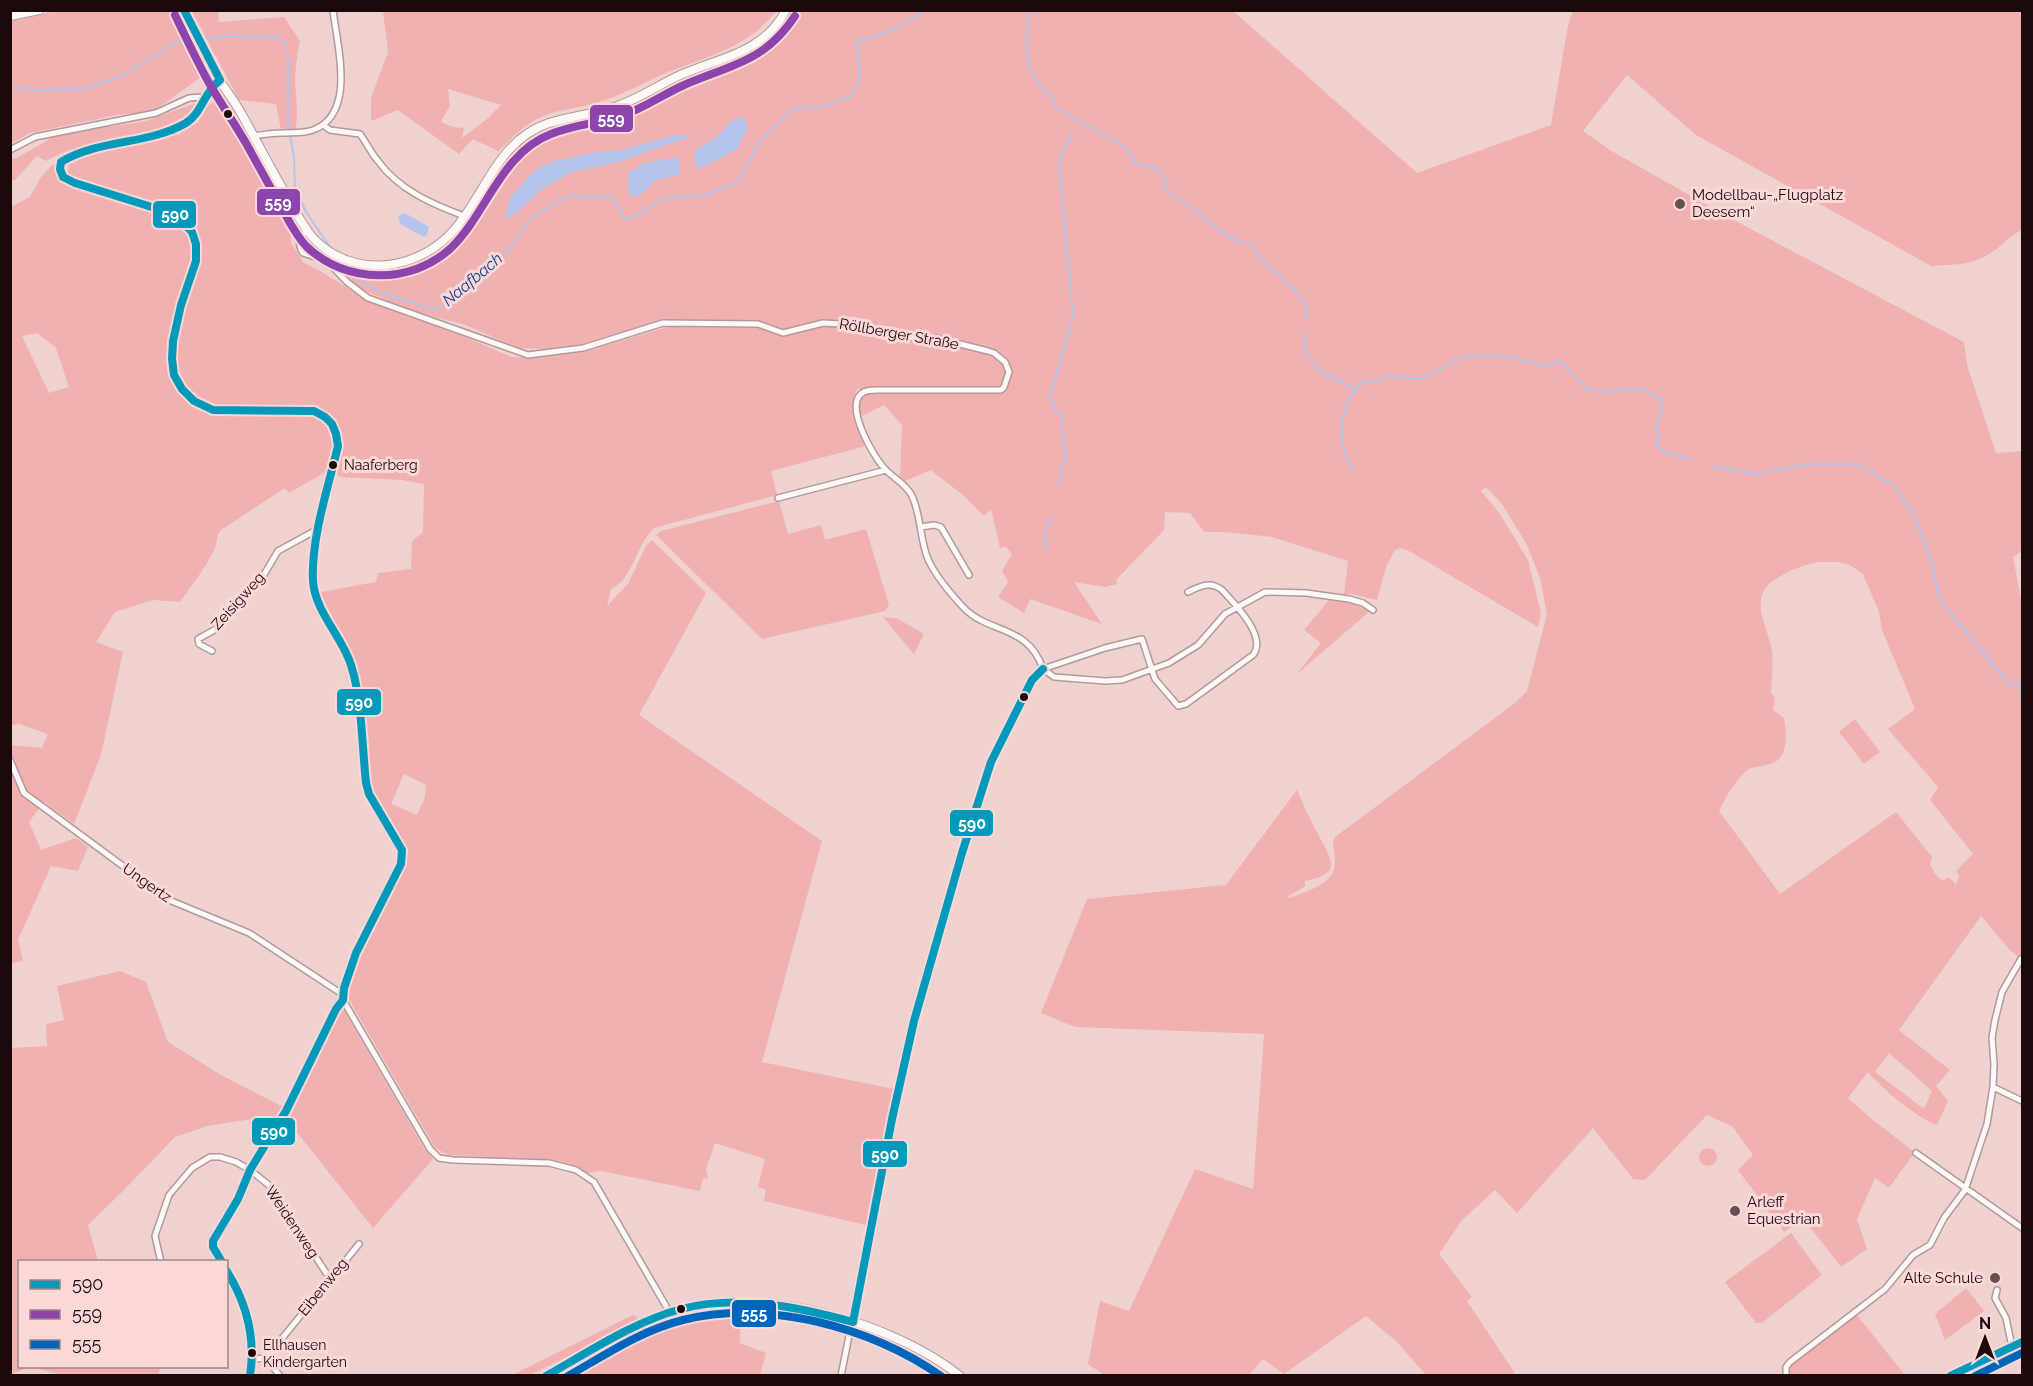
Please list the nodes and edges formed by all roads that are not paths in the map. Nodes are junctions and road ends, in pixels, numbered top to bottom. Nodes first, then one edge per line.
1 (39, 10) edge
2 (184, 10) edge
3 (333, 10) edge
4 (786, 10) edge
5 (10, 16) edge
6 (342, 38) dead end
7 (338, 47) junction
8 (220, 80) junction
9 (203, 97) junction
10 (323, 125) junction
11 (253, 136) junction
12 (10, 150) edge
13 (464, 216) junction
14 (308, 230) junction
15 (886, 470) junction
16 (778, 498) dead end
17 (921, 527) junction
18 (320, 528) junction
19 (969, 575) dead end
20 (1188, 592) dead end
21 (1237, 606) junction
22 (1373, 610) dead end
23 (212, 651) dead end
24 (1043, 669) junction
25 (1151, 669) junction
26 (10, 760) edge
27 (2021, 959) dead end
28 (342, 997) junction
29 (1993, 1087) junction
30 (2022, 1101) edge
31 (1916, 1153) dead end
32 (250, 1170) junction
33 (1965, 1190) junction
34 (2022, 1228) edge
35 (358, 1244) dead end
36 (161, 1260) edge
37 (221, 1260) edge
38 (228, 1272) edge
39 (330, 1279) junction
40 (1997, 1290) dead end
41 (670, 1313) junction
42 (853, 1322) junction
43 (2022, 1342) edge
44 (2012, 1347) junction
45 (266, 1358) junction
46 (254, 1359) junction
47 (250, 1376) edge
48 (280, 1376) edge
49 (545, 1376) edge
50 (841, 1376) edge
51 (960, 1376) edge
52 (1786, 1376) edge
53 (1949, 1376) edge

1 - 5 main road
2 - 8 street
3 - 7 street
4 - 13 street
6 - 7 street
7 - 10 street
8 - 9 street
8 - 11 street
9 - 12 street
9 - 18 street
10 - 11 street
10 - 13 street
11 - 14 street
13 - 14 street
14 - 15 street, Röllberger Straße
15 - 16 street
15 - 17 street, Röllberger Straße
17 - 19 street
17 - 24 street, Röllberger Straße
18 - 23 street, Zeisigweg
18 - 28 street
20 - 21 street
21 - 22 street
21 - 25 street
21 - 25 street
24 - 25 street
24 - 25 street
24 - 42 street
26 - 28 street, Ungertz
27 - 29 street
28 - 32 street
28 - 41 street
29 - 30 street
29 - 33 street
31 - 33 street
32 - 36 street, Weidenweg
32 - 37 street
32 - 39 street, Weidenweg
33 - 34 street
33 - 52 street
35 - 39 street, Eibenweg
38 - 46 street
39 - 45 street, Eibenweg
40 - 44 street
41 - 42 street
41 - 49 street
42 - 50 street
42 - 51 street
43 - 44 street
44 - 53 street
45 - 46 street
45 - 48 street
46 - 47 street

